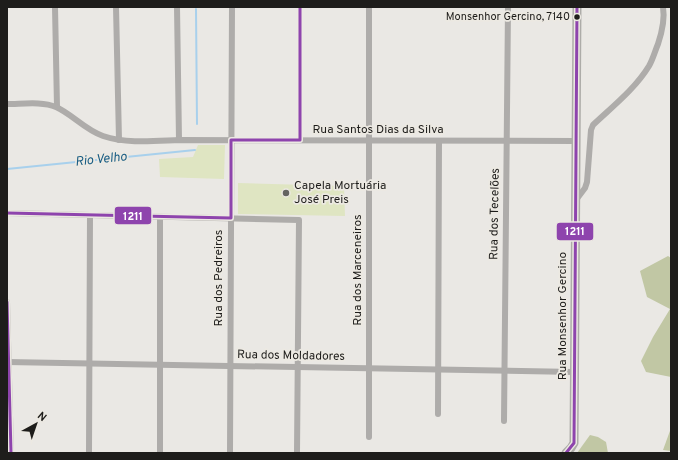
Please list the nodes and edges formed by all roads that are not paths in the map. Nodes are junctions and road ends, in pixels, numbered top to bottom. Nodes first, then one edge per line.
1 (55, 7) edge
2 (116, 7) edge
3 (177, 7) edge
4 (232, 7) edge
5 (300, 7) edge
6 (370, 7) edge
7 (508, 7) edge
8 (577, 7) edge
9 (663, 7) edge
10 (7, 104) edge
11 (57, 107) junction
12 (119, 140) junction
13 (179, 140) junction
14 (231, 140) junction
15 (300, 140) junction
16 (369, 140) junction
17 (439, 141) junction
18 (507, 141) junction
19 (576, 141) junction
20 (576, 200) junction
21 (7, 213) edge
22 (90, 215) junction
23 (160, 217) junction
24 (231, 218) junction
25 (7, 302) edge
26 (8, 362) edge
27 (90, 364) junction
28 (160, 365) junction
29 (230, 366) junction
30 (298, 367) junction
31 (369, 368) junction
32 (438, 370) junction
33 (505, 371) junction
34 (575, 372) junction
35 (438, 414) dead end
36 (504, 421) dead end
37 (369, 438) dead end
38 (11, 453) edge
39 (89, 453) edge
40 (160, 453) edge
41 (230, 453) edge
42 (298, 453) edge
43 (566, 453) edge

1 - 11 street
2 - 12 street
3 - 13 street
4 - 14 street, Rua dos Pedreiros
5 - 15 street
6 - 16 street, Rua dos Marceneiros
7 - 18 street, Rua dos Tecelões
8 - 19 main road, Rua Monsenhor Gercino
9 - 20 street
10 - 11 street
11 - 12 street, Rua Santos Dias da Silva
12 - 13 street, Rua Santos Dias da Silva
13 - 14 street, Rua Santos Dias da Silva
14 - 15 street, Rua Santos Dias da Silva
14 - 24 street, Rua dos Pedreiros
15 - 16 street, Rua Santos Dias da Silva
16 - 17 street, Rua Santos Dias da Silva
16 - 31 street, Rua dos Marceneiros
17 - 18 street, Rua Santos Dias da Silva
17 - 32 street
18 - 19 street, Rua Santos Dias da Silva
18 - 33 street, Rua dos Tecelões
19 - 20 main road, Rua Monsenhor Gercino
20 - 34 main road, Rua Monsenhor Gercino
21 - 22 street
22 - 23 street
22 - 27 street
23 - 24 street
23 - 28 street
24 - 29 street, Rua dos Pedreiros
24 - 30 street
25 - 26 street
26 - 27 street, Rua dos Moldadores
26 - 38 street
27 - 28 street, Rua dos Moldadores
27 - 39 street
28 - 29 street, Rua dos Moldadores
28 - 40 street
29 - 30 street, Rua dos Moldadores
29 - 41 street, Rua dos Pedreiros
30 - 31 street, Rua dos Moldadores
30 - 42 street
31 - 32 street, Rua dos Moldadores
31 - 37 street, Rua dos Marceneiros
32 - 33 street, Rua dos Moldadores
32 - 35 street
33 - 34 street, Rua dos Moldadores
33 - 36 street, Rua dos Tecelões
34 - 43 main road, Rua Monsenhor Gercino

